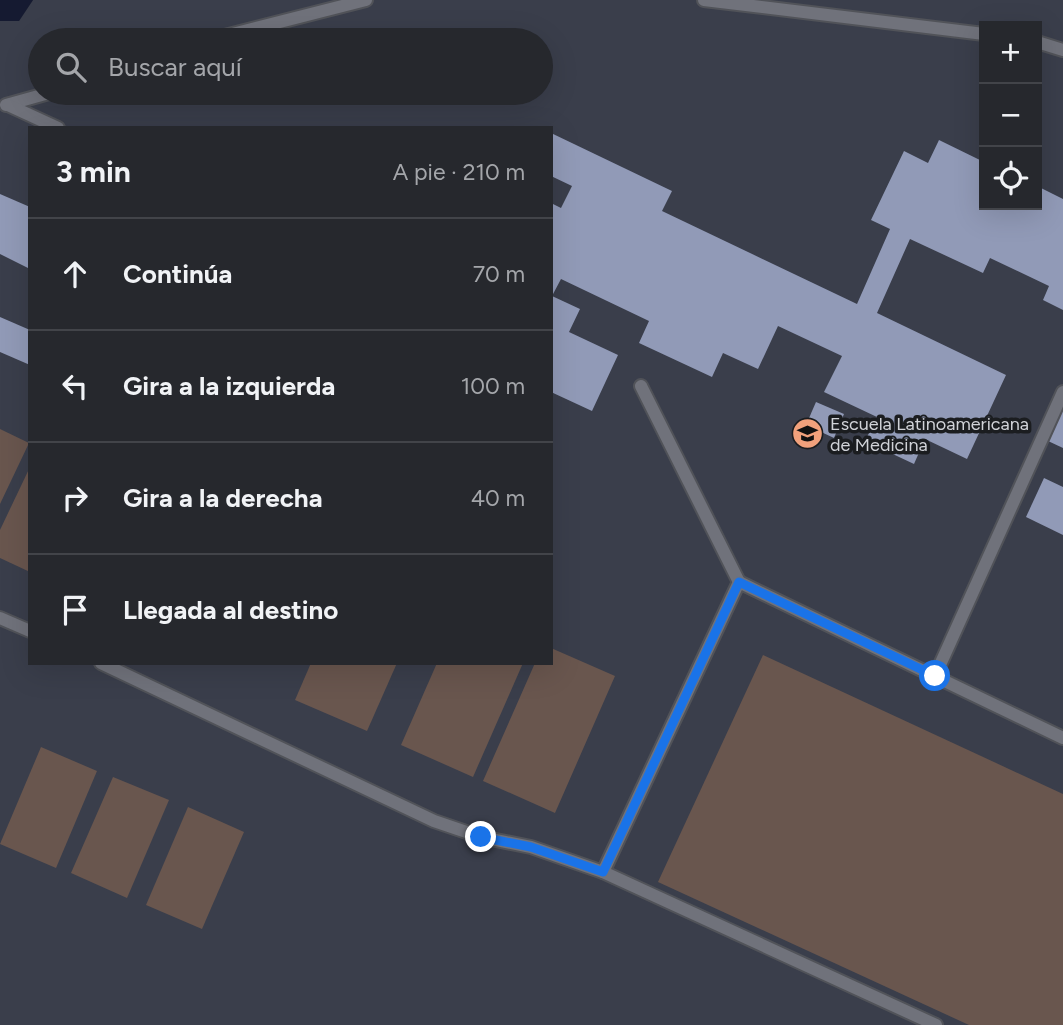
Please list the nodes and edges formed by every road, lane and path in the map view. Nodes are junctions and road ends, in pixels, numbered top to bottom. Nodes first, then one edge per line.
1 (366, 0) edge
2 (705, 0) edge
3 (256, 28) edge
4 (979, 33) edge
5 (1042, 44) edge
6 (1063, 50) edge
7 (28, 99) edge
8 (4, 105) edge
9 (53, 126) edge
10 (641, 386) dead end
11 (1063, 393) edge
12 (739, 582) junction
13 (0, 618) edge
14 (28, 630) edge
15 (105, 665) edge
16 (935, 676) junction
17 (1063, 738) edge
18 (603, 872) junction
19 (936, 1025) edge

1 - 3 lane
2 - 4 lane
5 - 6 lane
7 - 8 lane
8 - 9 lane
10 - 12 lane
11 - 16 lane
12 - 16 lane
12 - 18 lane
13 - 14 lane
15 - 18 lane
16 - 17 lane
18 - 19 lane

